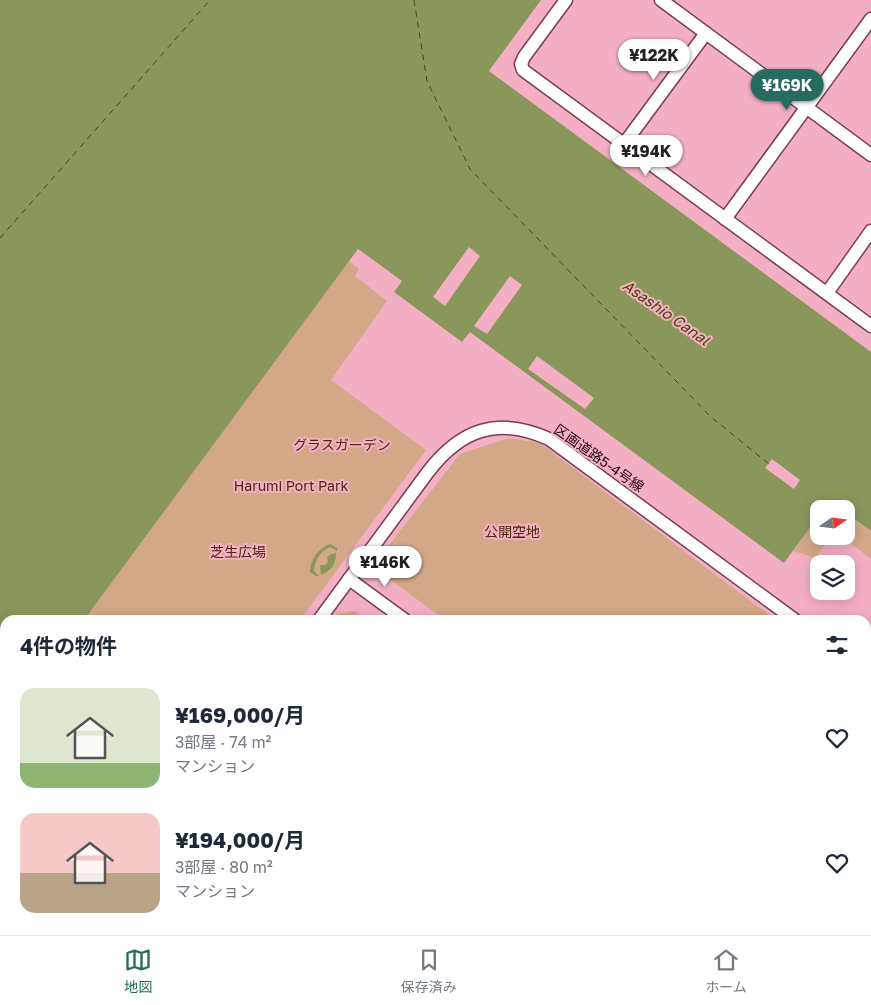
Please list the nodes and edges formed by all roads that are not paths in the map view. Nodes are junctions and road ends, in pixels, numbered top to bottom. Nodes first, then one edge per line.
1 (566, 0) edge
2 (661, 0) edge
3 (871, 19) edge
4 (706, 33) junction
5 (807, 108) junction
6 (624, 144) junction
7 (871, 155) edge
8 (725, 219) junction
9 (871, 231) edge
10 (827, 293) junction
11 (871, 326) edge
12 (349, 579) junction
13 (323, 615) edge
14 (398, 615) edge
15 (788, 615) edge

1 - 6 street
2 - 4 street
3 - 5 street
4 - 5 street
4 - 6 street
5 - 7 street
5 - 8 street
6 - 8 street
8 - 10 street
9 - 10 street
10 - 11 street
12 - 13 street, 区画道路5-4号線
12 - 14 street
12 - 15 street, 区画道路5-4号線

